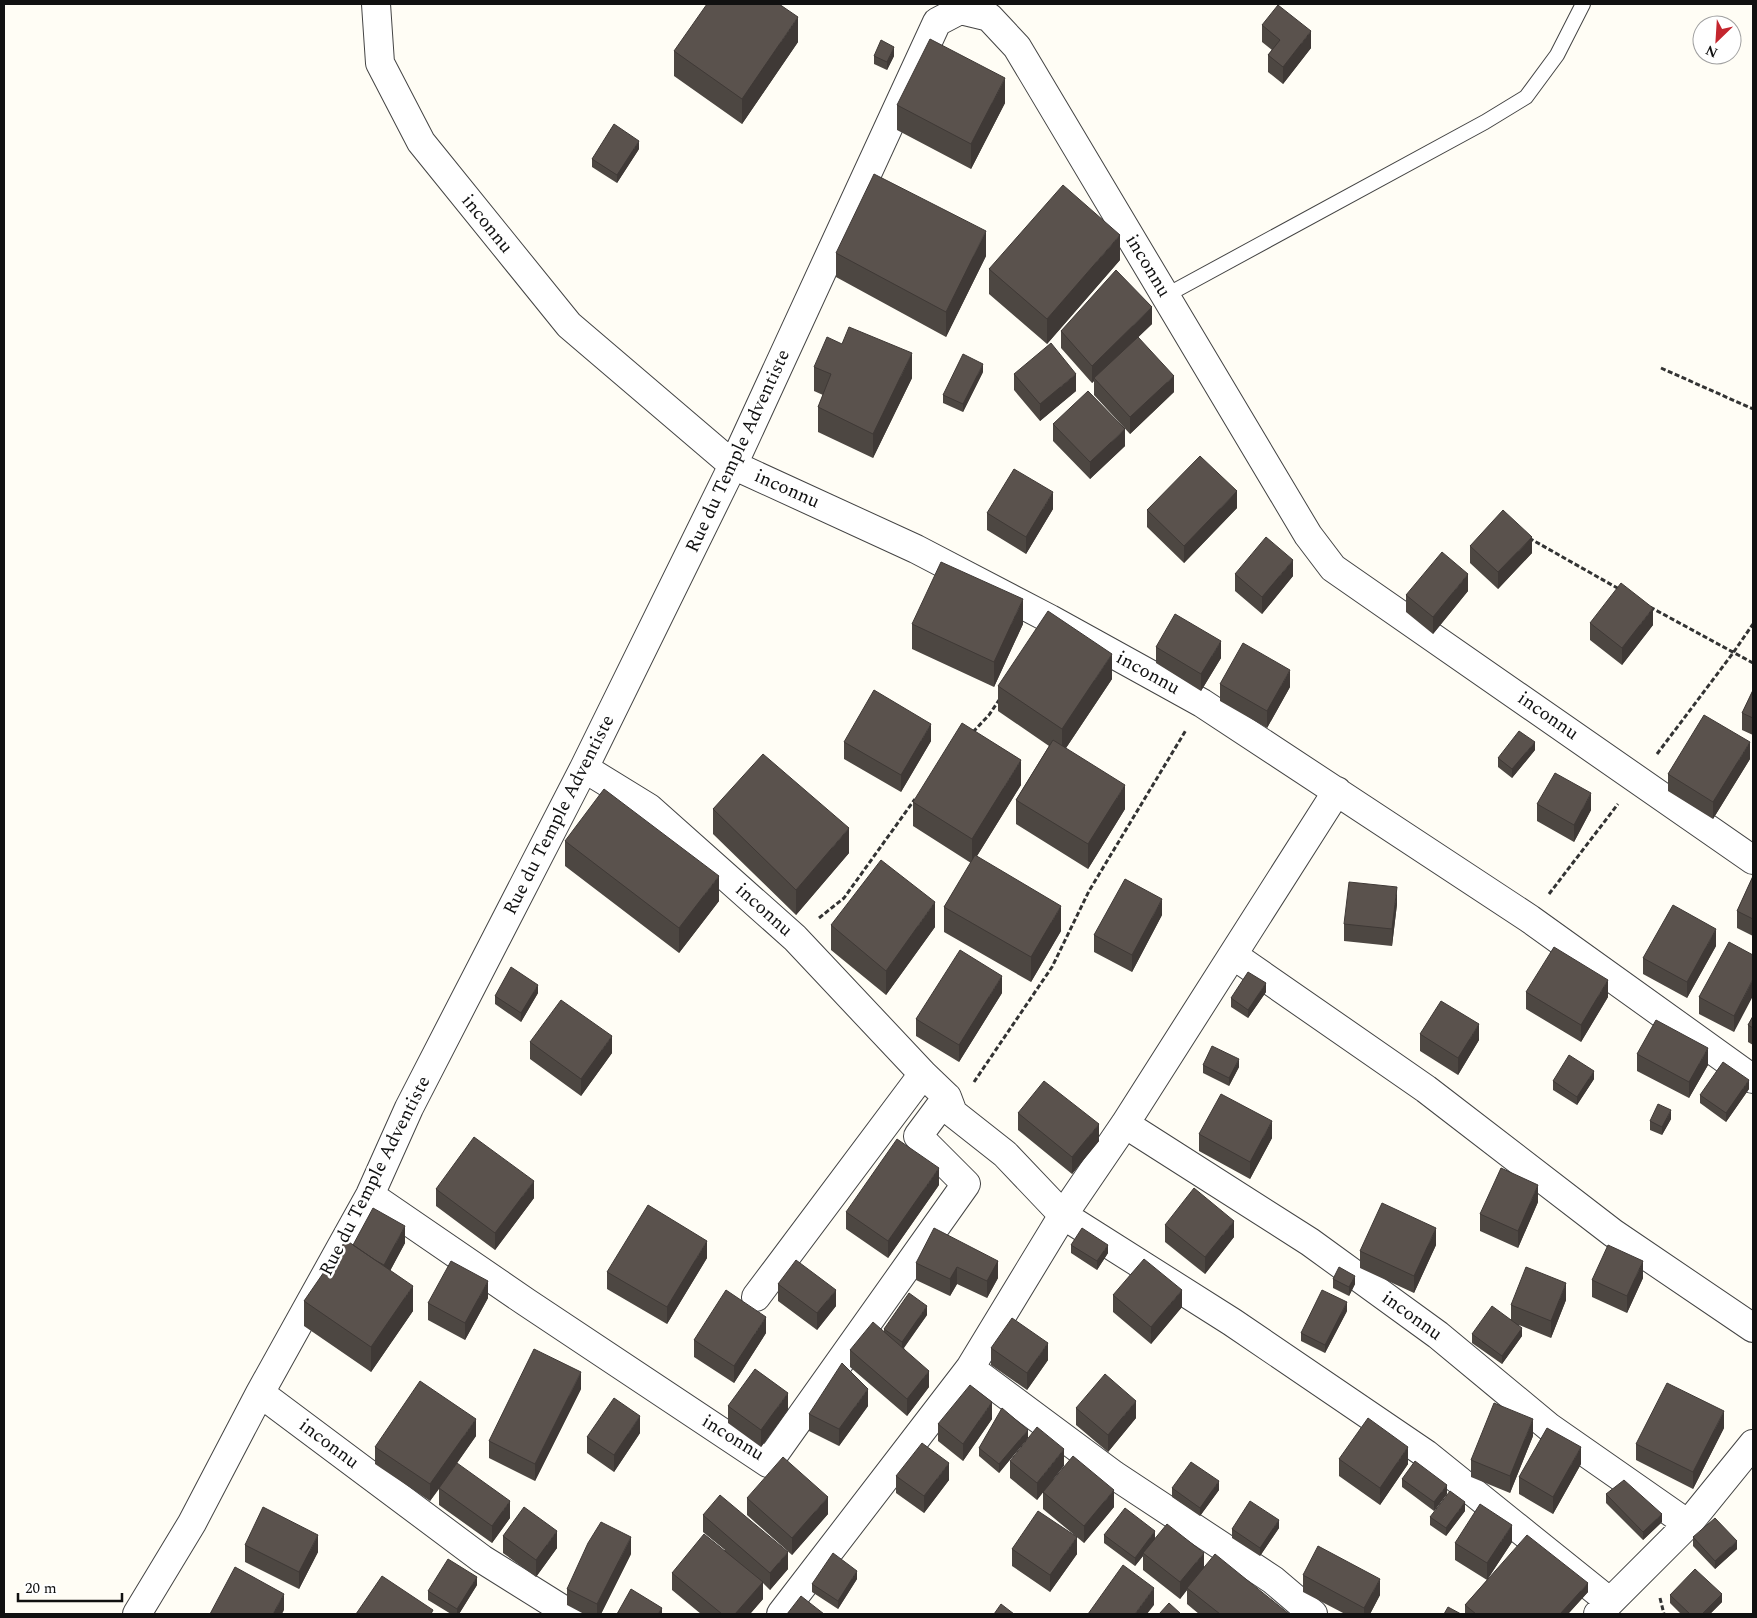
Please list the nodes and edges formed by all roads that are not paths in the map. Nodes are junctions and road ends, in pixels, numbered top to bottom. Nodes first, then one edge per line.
1 (376, 4) edge
2 (1583, 4) edge
3 (960, 10) joint
4 (1165, 296) junction
5 (733, 465) junction
6 (584, 768) junction
7 (1337, 791) junction
8 (1753, 860) edge
9 (1233, 955) junction
10 (923, 1074) junction
11 (1753, 1079) edge
12 (950, 1105) junction
13 (1125, 1124) junction
14 (370, 1195) junction
15 (1063, 1215) junction
16 (756, 1296) dead end
17 (1753, 1328) edge
18 (970, 1368) junction
19 (260, 1393) junction
20 (1753, 1444) edge
21 (1688, 1524) junction
22 (797, 1606) edge
23 (1604, 1608) edge
24 (137, 1614) edge
25 (570, 1614) edge
26 (1313, 1614) edge

1 - 5 street, inconnu
2 - 4 lane
3 - 4 street, inconnu
3 - 5 street, Rue du Temple Adventiste
4 - 8 street, inconnu
5 - 6 street, Rue du Temple Adventiste
5 - 7 street, inconnu
6 - 10 street, inconnu
6 - 14 street, Rue du Temple Adventiste
7 - 9 street
7 - 11 street, inconnu
9 - 13 street
9 - 17 street
10 - 12 street, inconnu
10 - 16 street
12 - 14 street, inconnu
12 - 15 street, inconnu
13 - 15 street
13 - 21 street, inconnu
14 - 19 street, Rue du Temple Adventiste
15 - 18 street
15 - 23 street, inconnu
18 - 22 street
18 - 26 street
19 - 24 street, Rue du Temple Adventiste
19 - 25 street, inconnu
20 - 21 street, inconnu
21 - 23 street, inconnu

